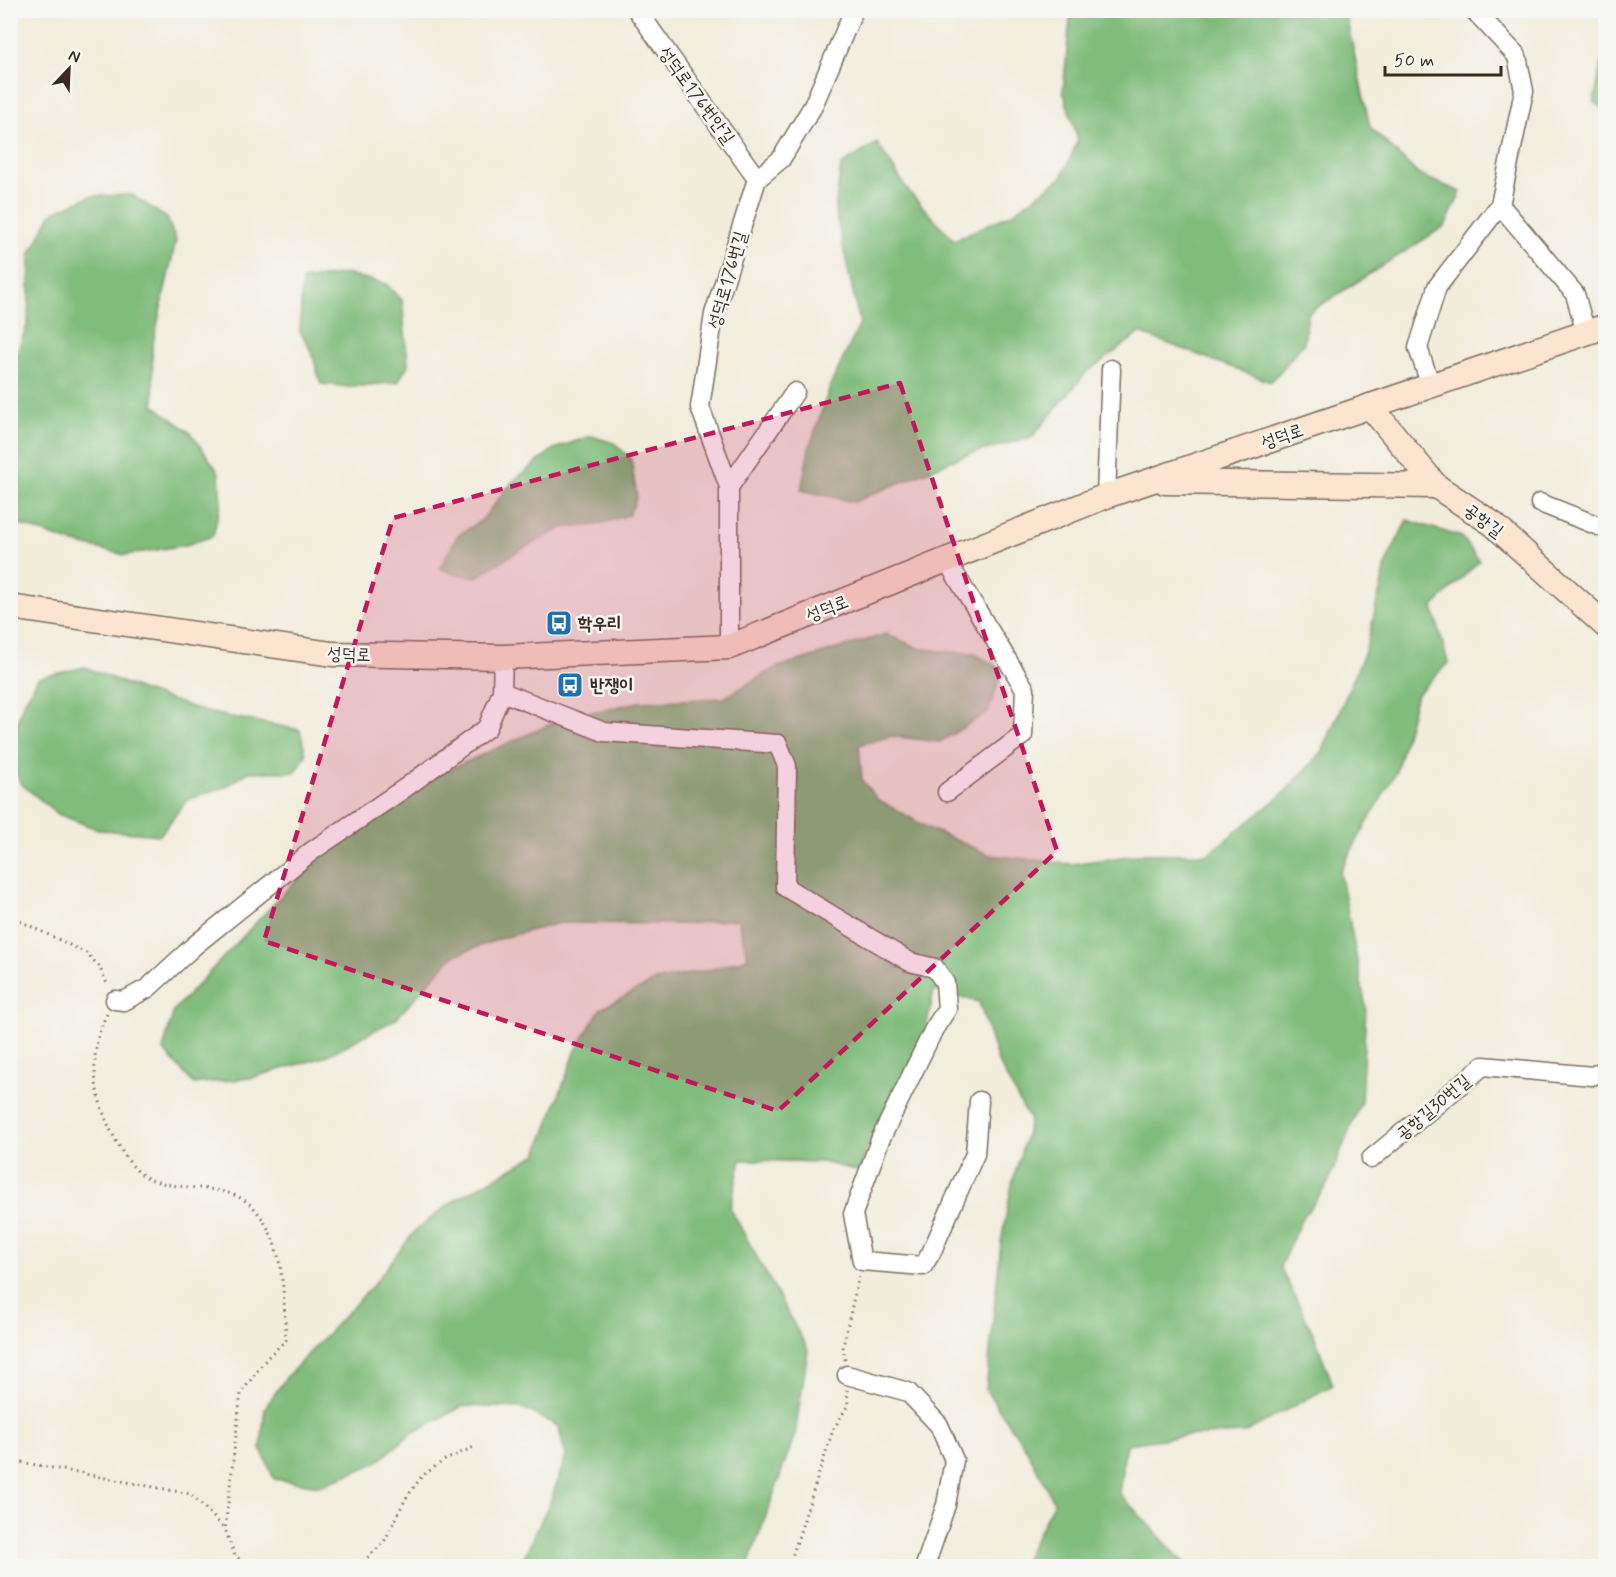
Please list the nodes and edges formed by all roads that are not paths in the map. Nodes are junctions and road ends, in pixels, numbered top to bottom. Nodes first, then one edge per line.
1 (637, 10) edge
2 (854, 10) edge
3 (1474, 10) edge
4 (757, 179) junction
5 (1500, 205) junction
6 (1596, 329) edge
7 (1111, 369) dead end
8 (1431, 386) junction
9 (795, 392) dead end
10 (1370, 406) junction
11 (1148, 482) junction
12 (1436, 486) junction
13 (729, 488) junction
14 (1106, 496) junction
15 (1540, 503) dead end
16 (1605, 529) edge
17 (947, 561) junction
18 (10, 607) edge
19 (1605, 626) edge
20 (729, 646) junction
21 (503, 657) junction
22 (502, 692) junction
23 (947, 792) dead end
24 (115, 1000) road end
25 (1605, 1070) edge
26 (979, 1101) dead end
27 (1371, 1159) dead end
28 (847, 1375) road end
29 (925, 1566) edge

1 - 4 street, 성덕로176번안길
2 - 4 street
3 - 5 street
4 - 13 street, 성덕로176번길
5 - 6 street
5 - 8 street
6 - 8 street, 성덕로
7 - 14 street
8 - 10 street, 성덕로
9 - 13 street
10 - 11 street, 성덕로
10 - 12 street, 공항길
11 - 12 street
11 - 14 street, 성덕로
12 - 19 street, 공항길
13 - 20 street, 성덕로176번길
14 - 17 street, 성덕로
15 - 16 street
17 - 20 street, 성덕로
17 - 23 street
18 - 21 street, 성덕로
20 - 21 street, 성덕로
21 - 22 street
22 - 24 street
22 - 26 street
25 - 27 street, 공항길30번길
28 - 29 street

